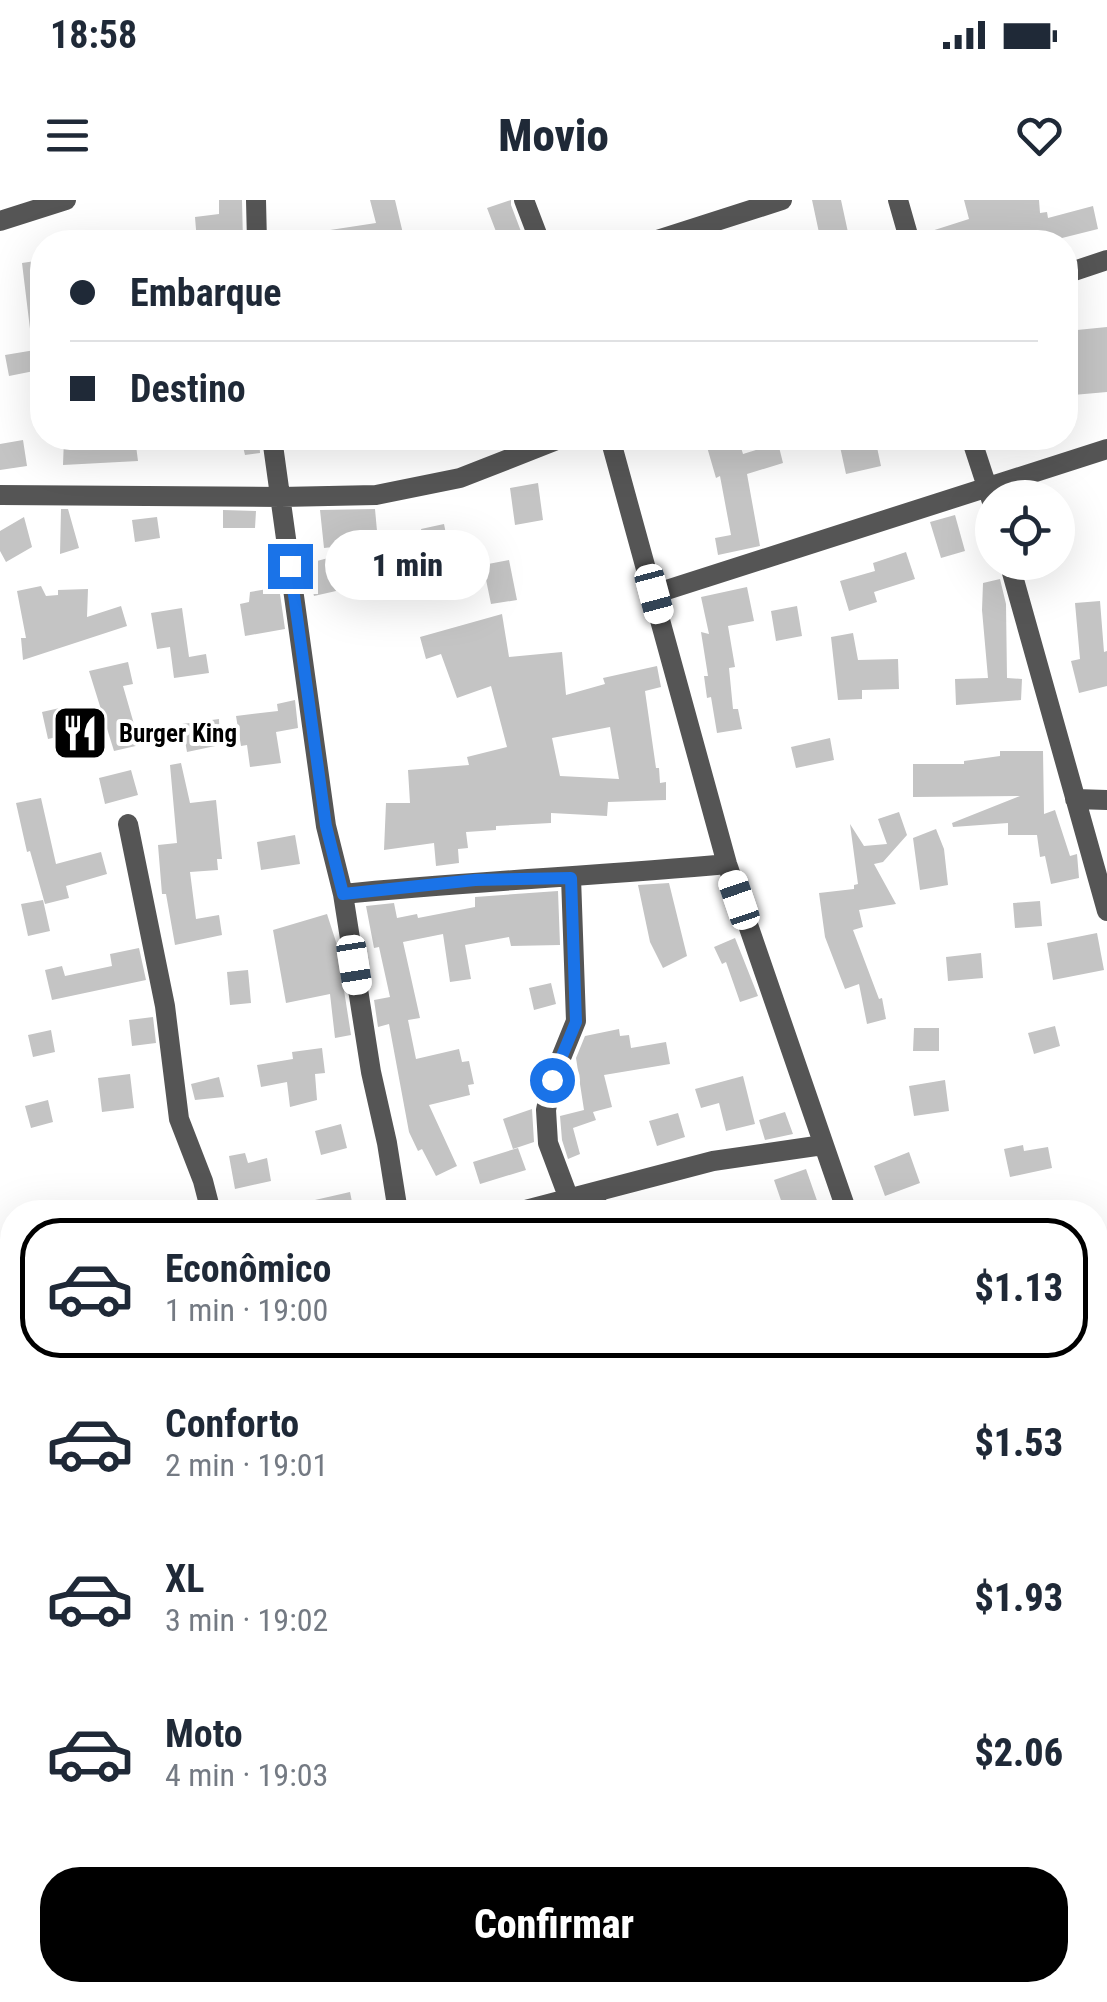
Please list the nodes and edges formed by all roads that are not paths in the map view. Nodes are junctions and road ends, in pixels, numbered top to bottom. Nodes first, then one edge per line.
1 (66, 200) edge
2 (256, 200) edge
3 (524, 200) edge
4 (782, 200) edge
5 (898, 200) edge
6 (0, 221) edge
7 (257, 230) edge
8 (535, 230) edge
9 (688, 230) edge
10 (907, 230) edge
11 (1107, 260) edge
12 (1078, 270) edge
13 (1107, 449) edge
14 (274, 450) edge
15 (531, 450) edge
16 (613, 450) edge
17 (976, 450) edge
18 (986, 480) edge
19 (1026, 480) edge
20 (0, 495) edge
21 (281, 497) junction
22 (975, 498) edge
23 (1014, 580) edge
24 (654, 594) junction
25 (1074, 799) junction
26 (1107, 800) edge
27 (128, 824) dead end
28 (727, 864) junction
29 (571, 878) junction
30 (343, 894) junction
31 (1107, 911) edge
32 (823, 1146) junction
33 (569, 1198) junction
34 (208, 1200) edge
35 (396, 1200) edge
36 (562, 1200) edge
37 (582, 1200) edge
38 (602, 1200) edge
39 (843, 1200) edge

1 - 6 street
2 - 7 street
3 - 8 street
4 - 9 street
5 - 10 street
11 - 12 street
13 - 19 street
14 - 21 street
15 - 21 street
16 - 24 street
17 - 18 street
20 - 21 street
21 - 30 street
22 - 24 street
23 - 25 street
24 - 28 street
25 - 26 street
25 - 31 street
27 - 34 street
28 - 29 street
28 - 32 street
29 - 30 street
29 - 33 street
30 - 35 street
32 - 38 street
32 - 39 street
33 - 36 street
33 - 37 street

